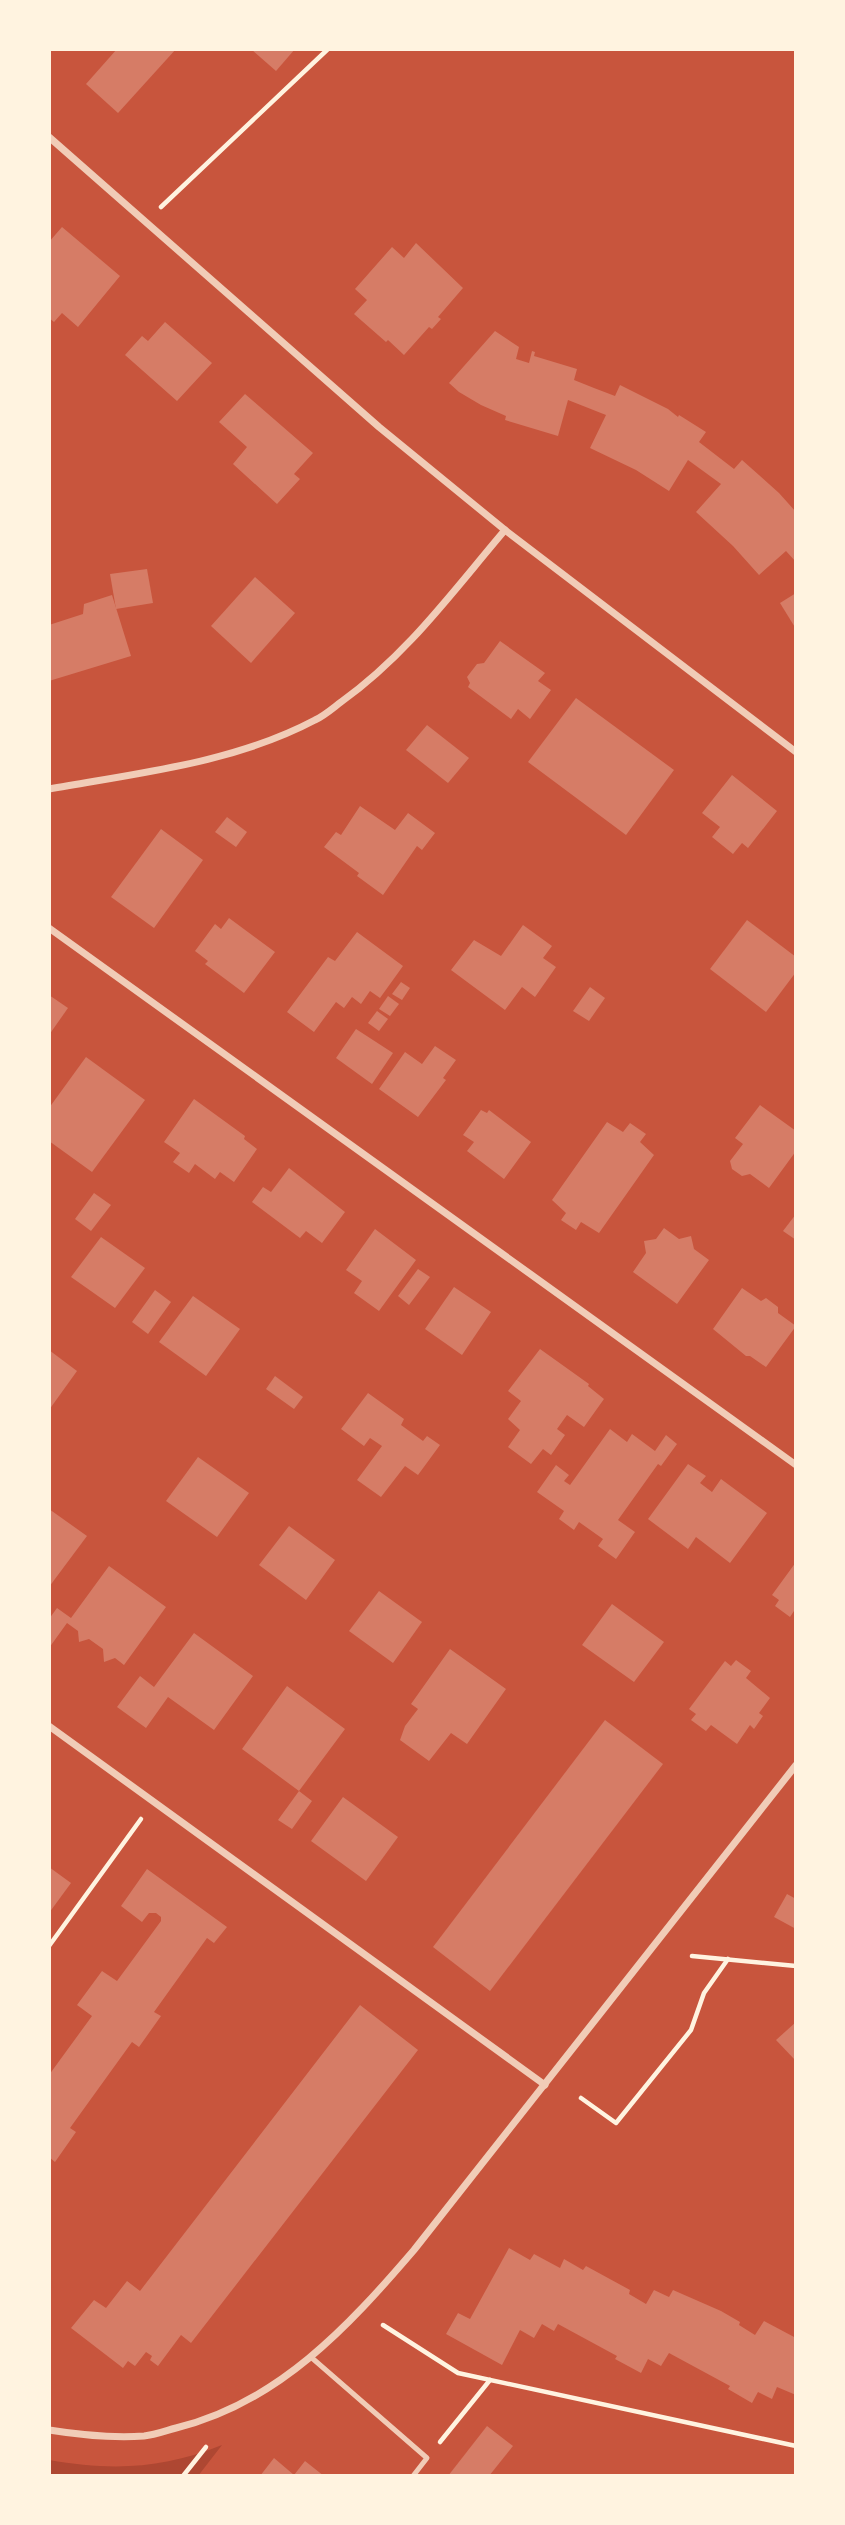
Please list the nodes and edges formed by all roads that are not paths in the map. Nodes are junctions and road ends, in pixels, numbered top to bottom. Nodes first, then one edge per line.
1 (49, 137) edge
2 (505, 530) junction
3 (796, 752) edge
4 (49, 789) edge
5 (49, 928) edge
6 (796, 1465) edge
7 (49, 1726) edge
8 (796, 1765) edge
9 (545, 2085) junction
10 (312, 2358) junction
11 (49, 2430) edge
12 (413, 2476) edge

1 - 2 street
2 - 3 street
2 - 4 street
5 - 6 street
7 - 9 street
8 - 9 street
9 - 10 street
10 - 11 street
10 - 12 lane

